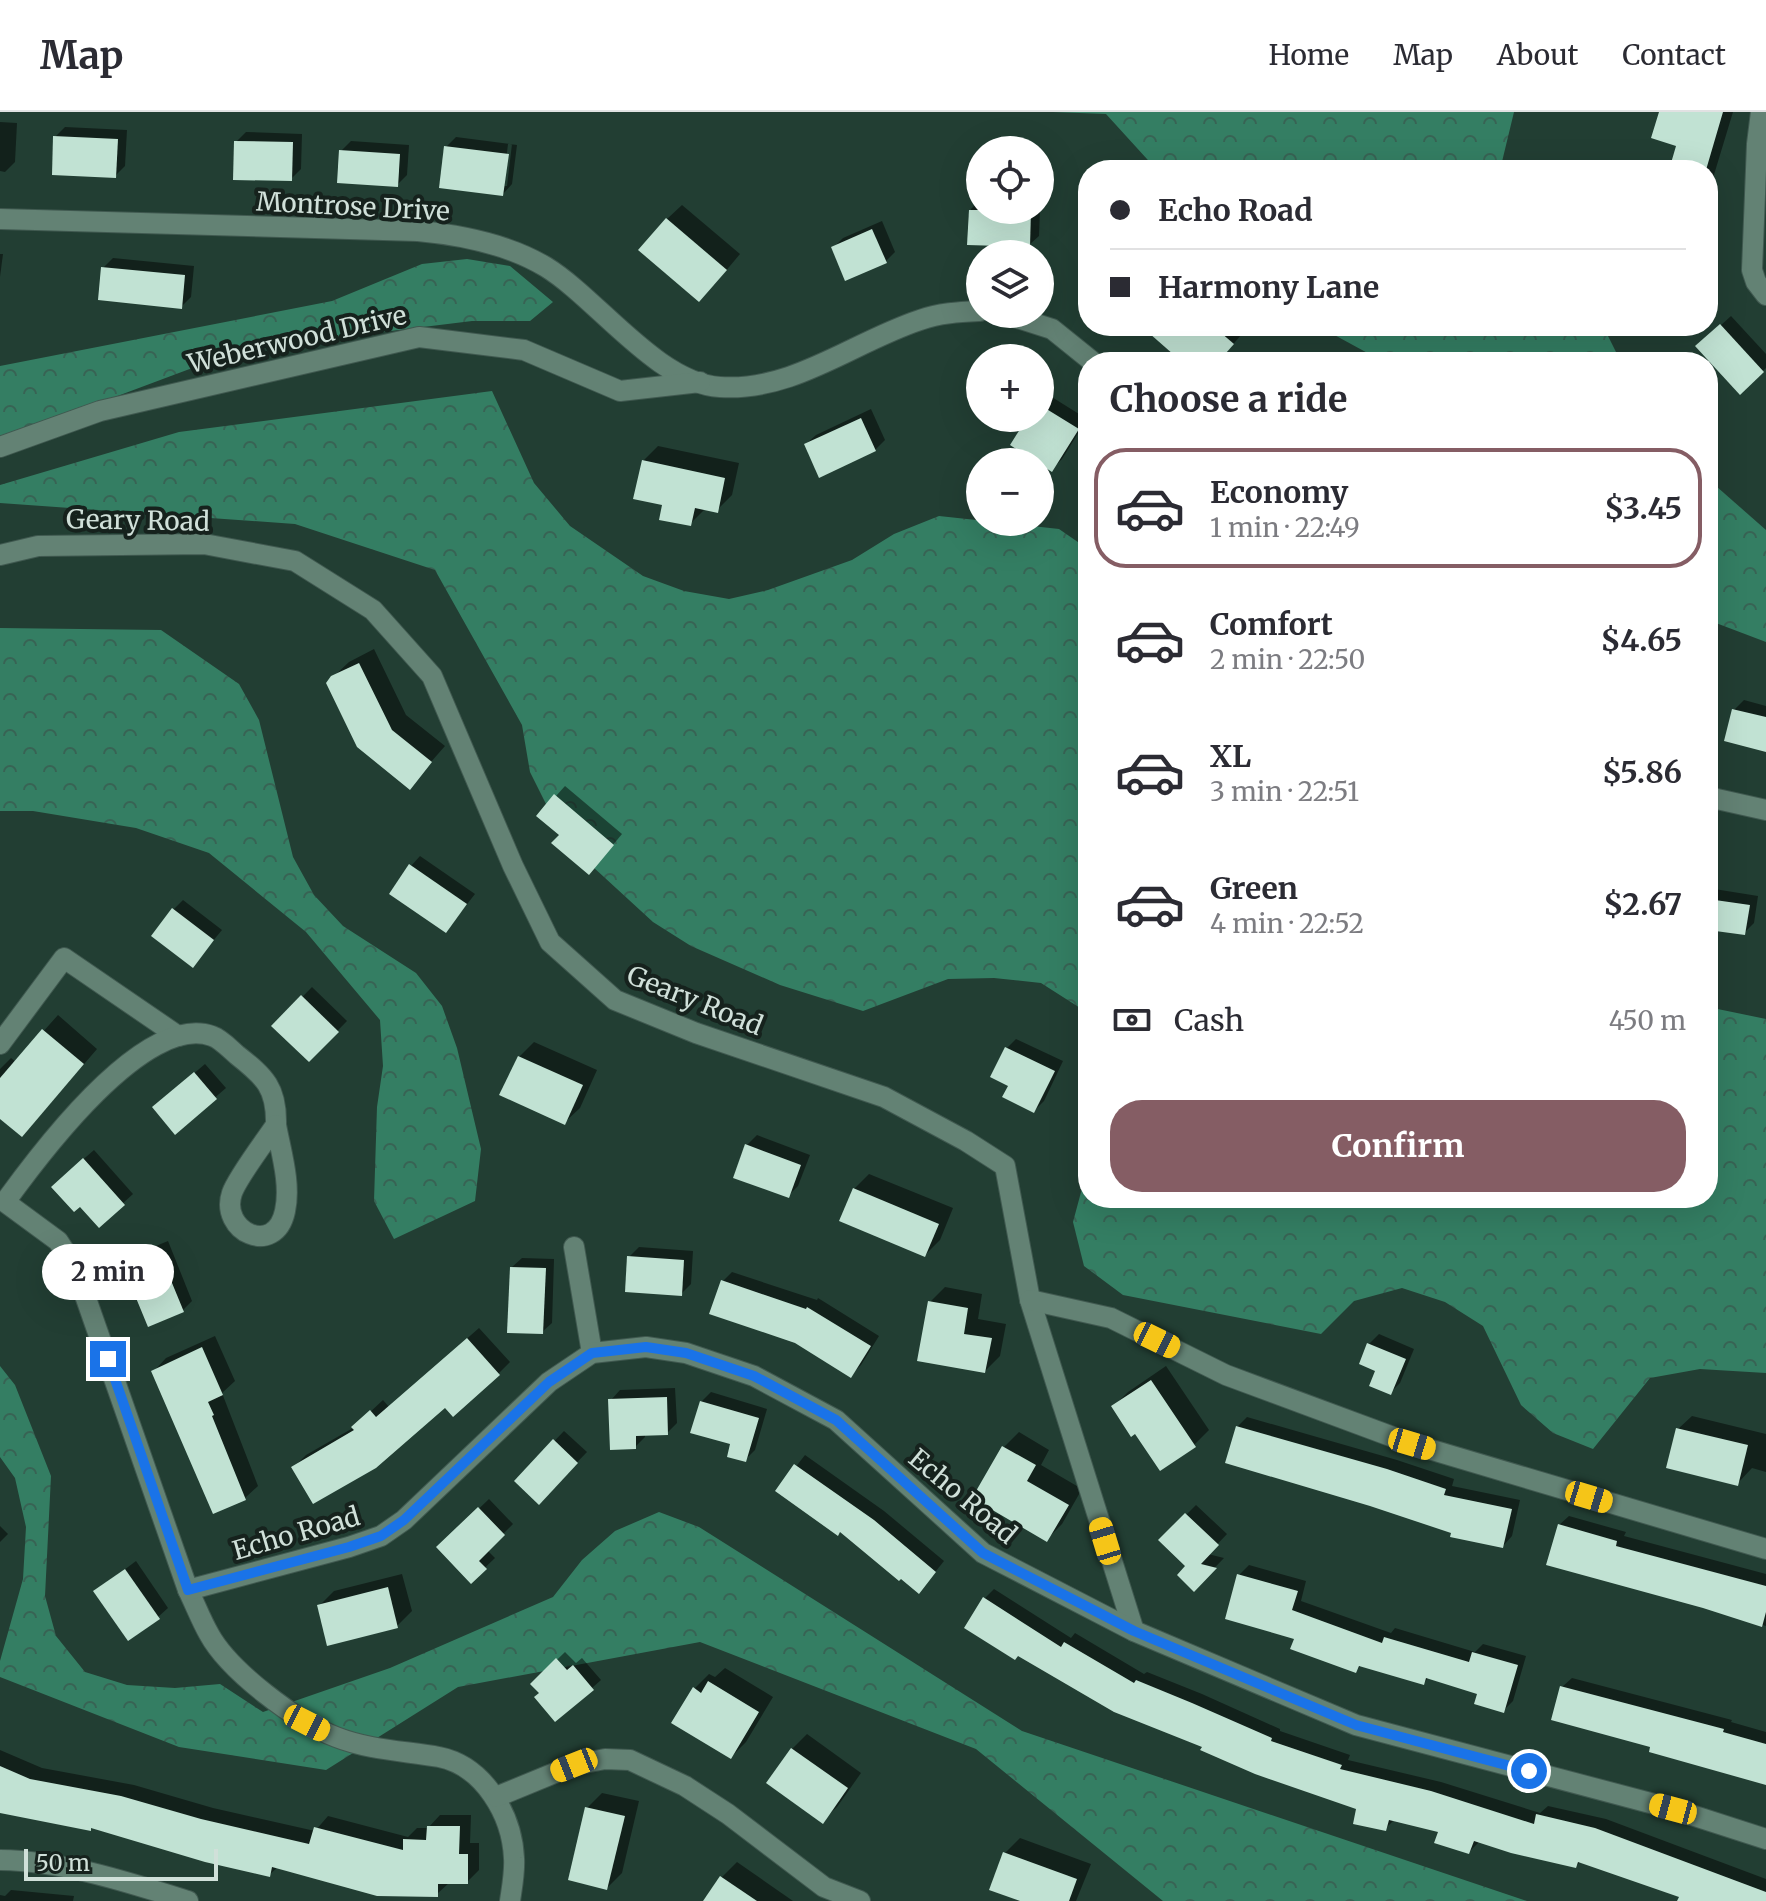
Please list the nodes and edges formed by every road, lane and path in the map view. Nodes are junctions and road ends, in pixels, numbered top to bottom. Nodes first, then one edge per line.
1 (1761, 112) edge
2 (0, 219) edge
3 (1766, 295) edge
4 (966, 313) edge
5 (1049, 328) edge
6 (1081, 352) edge
7 (700, 382) junction
8 (0, 447) edge
9 (0, 555) edge
10 (1718, 799) edge
11 (1766, 810) edge
12 (178, 1036) junction
13 (0, 1044) edge
14 (276, 1125) junction
15 (3, 1200) edge
16 (574, 1247) dead end
17 (1030, 1300) junction
18 (592, 1353) junction
19 (1766, 1549) edge
20 (188, 1590) junction
21 (1134, 1631) junction
22 (496, 1797) junction
23 (1766, 1839) edge
24 (0, 1860) edge
25 (188, 1901) edge
26 (510, 1901) edge
27 (860, 1901) edge

1 - 3 street
2 - 7 street, Montrose Drive
4 - 7 street, Montrose Drive
5 - 6 street
7 - 8 street, Weberwood Drive
9 - 17 street, Geary Road
10 - 11 street
12 - 13 street
12 - 14 street
12 - 15 street
14 - 14 street
15 - 20 street
16 - 18 street
17 - 19 street
17 - 21 street, Geary Road
18 - 20 street, Echo Road
18 - 21 street, Echo Road
20 - 22 street
21 - 23 street, Echo Road
22 - 26 street
22 - 27 street
24 - 25 street

